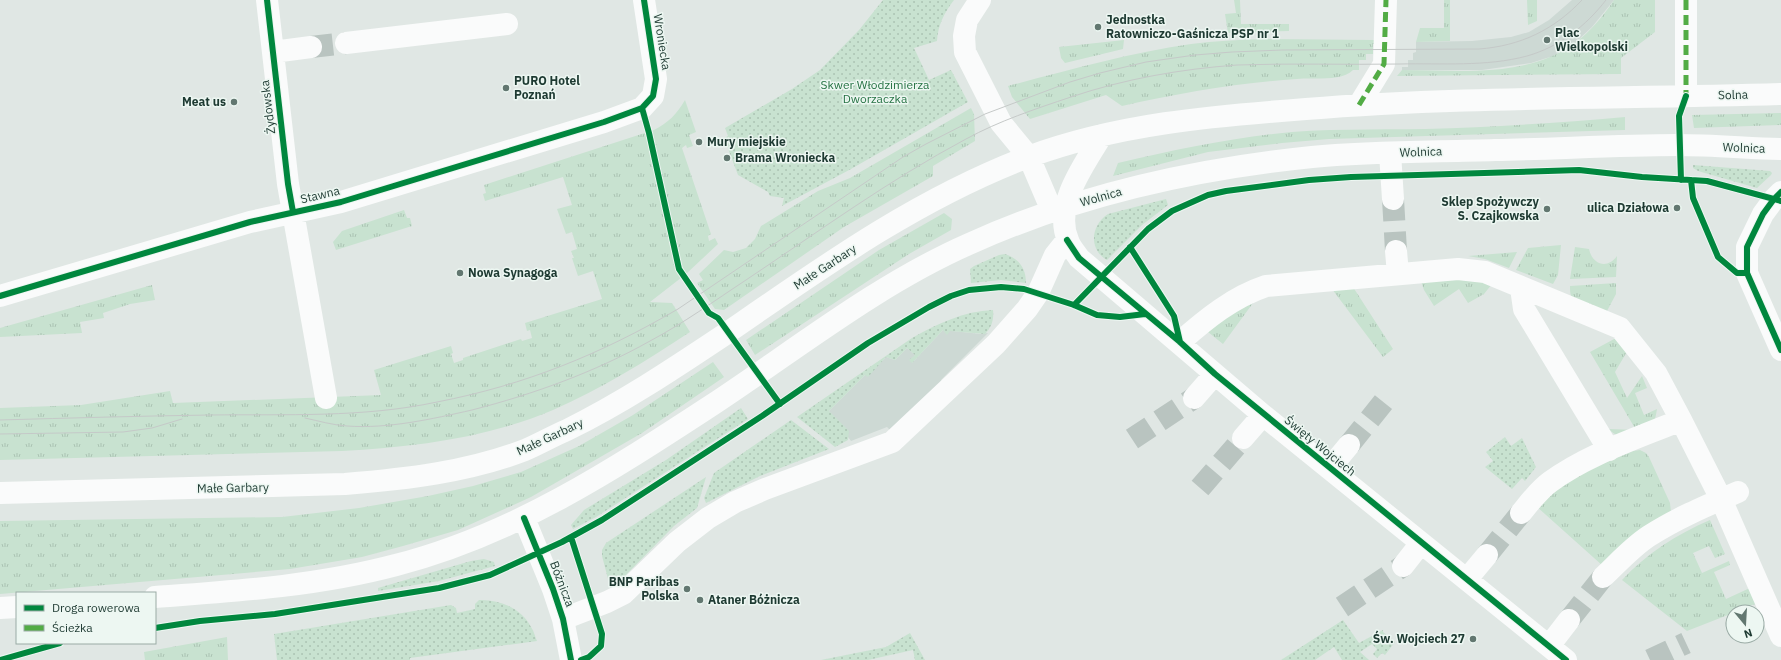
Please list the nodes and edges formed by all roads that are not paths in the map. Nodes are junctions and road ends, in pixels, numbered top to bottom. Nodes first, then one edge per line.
1 (267, 0) edge
2 (644, 0) edge
3 (980, 0) edge
4 (1386, 0) edge
5 (1686, 0) edge
6 (507, 24) dead end
7 (346, 43) tunnel mouth
8 (311, 47) tunnel mouth
9 (273, 52) junction
10 (1781, 94) edge
11 (1686, 96) junction
12 (1359, 104) junction
13 (642, 108) joint
14 (1102, 135) junction
15 (1781, 149) edge
16 (1390, 153) junction
17 (1029, 157) junction
18 (1781, 192) edge
19 (1393, 199) tunnel mouth
20 (1059, 209) junction
21 (293, 212) junction
22 (1068, 240) junction
23 (1396, 251) tunnel mouth
24 (1398, 274) junction
25 (1521, 288) junction
26 (0, 296) edge
27 (1180, 342) junction
28 (1781, 350) edge
29 (1214, 374) junction
30 (326, 398) dead end
31 (1194, 398) tunnel mouth
32 (1263, 415) junction
33 (1680, 420) junction
34 (1243, 438) tunnel mouth
35 (1349, 445) tunnel mouth
36 (1609, 450) junction
37 (1330, 468) junction
38 (0, 493) edge
39 (1729, 495) junction
40 (1521, 513) tunnel mouth
41 (524, 518) junction
42 (1421, 543) junction
43 (1487, 555) tunnel mouth
44 (1402, 566) tunnel mouth
45 (1603, 577) tunnel mouth
46 (1467, 579) junction
47 (156, 597) edge
48 (16, 607) edge
49 (0, 608) edge
50 (563, 619) junction
51 (1569, 620) tunnel mouth
52 (1781, 636) edge
53 (1549, 646) junction
54 (571, 660) edge
55 (1566, 660) edge

1 - 9 street, Żydowska
2 - 13 street, Wroniecka
3 - 17 street
4 - 12 street
5 - 11 street
6 - 7 street
8 - 9 street
9 - 21 street, Żydowska
10 - 11 street, Solna
11 - 12 street
12 - 14 street
13 - 21 street, Stawna
14 - 17 street
14 - 20 street, Święty Wojciech
15 - 16 street, Wolnica
16 - 19 street
16 - 20 street, Wolnica
17 - 20 street
17 - 38 street, Małe Garbary
18 - 28 street
20 - 22 street, Święty Wojciech
20 - 41 street
21 - 26 street, Stawna
21 - 30 street, Żydowska
22 - 27 street, Święty Wojciech
22 - 50 street
23 - 24 street
24 - 25 street
24 - 27 street
25 - 33 street
25 - 36 street
27 - 29 street, Święty Wojciech
29 - 31 street
29 - 32 street, Święty Wojciech
32 - 34 street
32 - 37 street, Święty Wojciech
33 - 36 street
33 - 39 street
35 - 37 street
36 - 40 street
37 - 42 street, Święty Wojciech
39 - 45 street
39 - 52 street
41 - 47 street
41 - 50 street, Bóżnicza
42 - 44 street
42 - 46 street, Święty Wojciech
43 - 46 street
46 - 53 street, Święty Wojciech
48 - 49 street
50 - 54 street, Bóżnicza
51 - 53 street
53 - 55 street, Święty Wojciech

